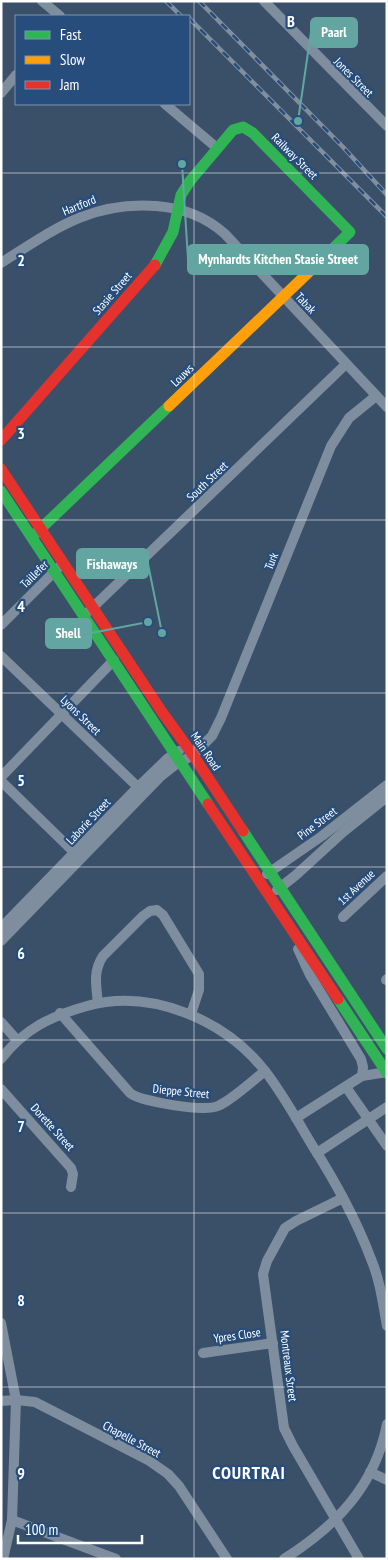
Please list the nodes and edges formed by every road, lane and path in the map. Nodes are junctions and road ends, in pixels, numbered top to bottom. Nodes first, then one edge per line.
1 (42, 1) edge
2 (264, 1) edge
3 (59, 15) edge
4 (15, 76) edge
5 (1, 93) edge
6 (167, 105) edge
7 (387, 126) edge
8 (217, 148) junction
9 (177, 208) junction
10 (350, 232) joint
11 (1, 264) edge
12 (284, 297) junction
13 (346, 364) junction
14 (376, 396) junction
15 (387, 407) edge
16 (1, 440) edge
17 (1, 468) edge
18 (1, 491) edge
19 (37, 533) junction
20 (59, 567) junction
21 (89, 611) junction
22 (1, 625) edge
23 (1, 656) edge
24 (114, 660) junction
25 (62, 714) junction
26 (190, 751) junction
27 (179, 757) junction
28 (1, 777) edge
29 (1, 781) edge
30 (387, 785) edge
31 (140, 790) junction
32 (387, 797) edge
33 (78, 856) junction
34 (270, 872) junction
35 (387, 876) edge
36 (260, 880) junction
37 (280, 887) junction
38 (270, 894) junction
39 (343, 917) dead end
40 (287, 922) junction
41 (7, 923) edge
42 (1, 942) edge
43 (98, 1003) junction
44 (60, 1014) junction
45 (191, 1014) junction
46 (1, 1022) edge
47 (17, 1040) junction
48 (387, 1049) edge
49 (1, 1058) edge
50 (265, 1071) junction
51 (386, 1072) edge
52 (362, 1076) junction
53 (346, 1087) junction
54 (1, 1089) edge
55 (387, 1107) edge
56 (296, 1118) junction
57 (368, 1120) junction
58 (387, 1146) edge
59 (317, 1153) junction
60 (70, 1187) dead end
61 (343, 1198) junction
62 (1, 1323) edge
63 (387, 1326) edge
64 (273, 1343) junction
65 (203, 1352) dead end
66 (16, 1400) junction
67 (1, 1401) edge
68 (387, 1424) edge
69 (370, 1472) junction
70 (387, 1480) edge
71 (12, 1520) junction
72 (336, 1520) junction
73 (3, 1559) edge
74 (116, 1559) edge
75 (227, 1559) edge
76 (284, 1559) edge
77 (359, 1559) edge

1 - 3 street
2 - 7 street, Jones Street
4 - 5 street
6 - 8 street
8 - 9 main road, Stasie Street
8 - 10 main road, Railway Street
9 - 11 street, Hartford
9 - 12 street, Tabak
9 - 16 main road, Stasie Street
10 - 12 main road, Louws
12 - 13 street, Tabak
12 - 19 main road, Louws
13 - 14 street, Tabak
13 - 21 street, South Street
14 - 15 street, Tabak
14 - 26 street, Turk
17 - 19 main road, Main Road
18 - 19 main road, Main Road
19 - 20 main road, Main Road
20 - 21 main road, Main Road
20 - 22 street, Taillefer
21 - 24 main road, Main Road
21 - 26 main road, Main Road
23 - 25 street, Lyons Street
24 - 25 street
24 - 27 main road, Main Road
25 - 28 street
25 - 31 street, Lyons Street
26 - 27 street, Laborie Street
26 - 34 main road, Main Road
27 - 31 street, Laborie Street
27 - 36 main road, Main Road
29 - 33 street
30 - 34 street, Pine Street
31 - 33 street, Laborie Street
32 - 37 street, Pine Street
33 - 41 street, Laborie Street
34 - 36 street, Pine Street
34 - 37 main road, Main Road
35 - 39 street, 1st Avenue
36 - 38 main road, Main Road
37 - 38 street, Pine Street
37 - 48 main road, Main Road
38 - 40 main road, Main Road
40 - 51 main road, Main Road
40 - 52 street, Main Road
41 - 42 street, Laborie Street
43 - 44 street
43 - 45 street
43 - 45 street
44 - 47 street
44 - 50 street, Dieppe Street
45 - 50 street
46 - 47 street
47 - 49 street
50 - 56 street
51 - 52 street
52 - 53 street
53 - 56 street
53 - 57 street
54 - 60 street, Dorette Street
55 - 57 street
56 - 59 street
57 - 58 street
57 - 59 street
59 - 61 street
61 - 63 street
61 - 64 street, Montreaux Street
62 - 66 street
64 - 65 street, Ypres Close
64 - 72 street, Montreaux Street
66 - 67 street, Chapelle Street
66 - 71 street
66 - 75 street, Chapelle Street
68 - 69 street
69 - 70 street
69 - 72 street
71 - 73 street
71 - 74 street
72 - 76 street
72 - 77 street, Montreaux Street

